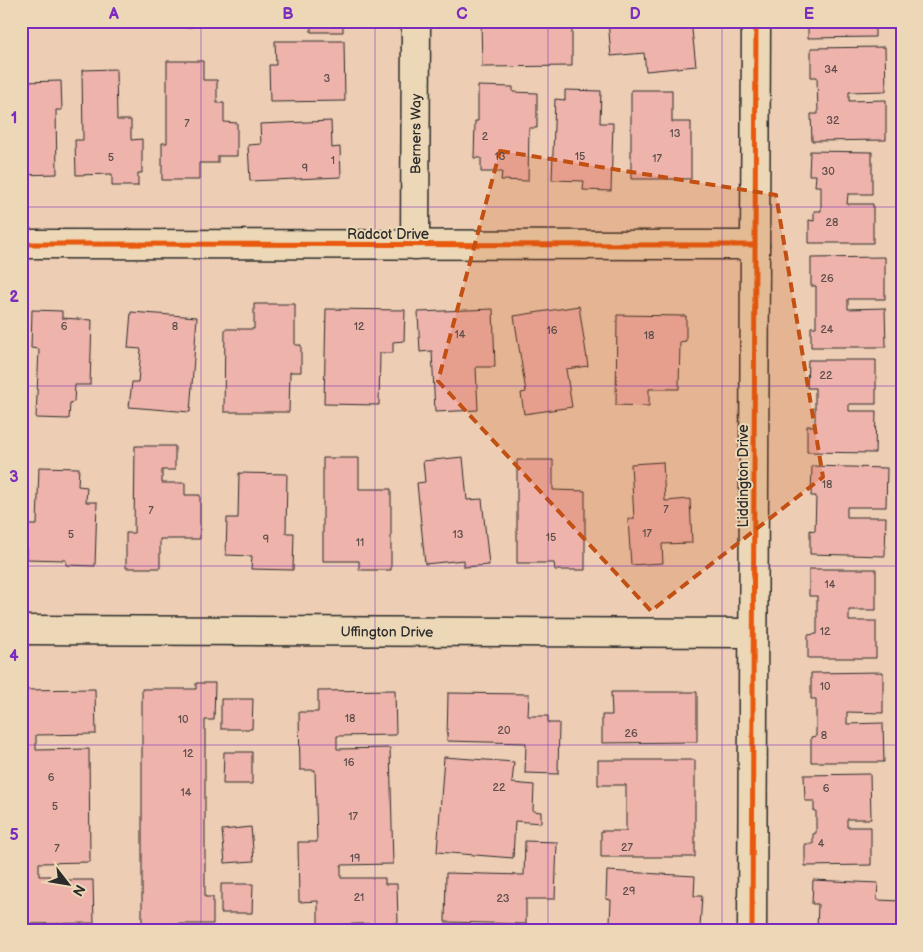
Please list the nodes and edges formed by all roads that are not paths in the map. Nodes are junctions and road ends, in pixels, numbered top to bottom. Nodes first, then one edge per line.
1 (416, 21) edge
2 (756, 21) edge
3 (21, 244) edge
4 (415, 245) junction
5 (755, 245) junction
6 (21, 630) edge
7 (753, 633) junction
8 (752, 931) edge

1 - 4 street, Berners Way
2 - 5 street, Liddington Drive
3 - 4 street, Radcot Drive
4 - 5 street, Radcot Drive
5 - 7 street, Liddington Drive
6 - 7 street, Uffington Drive
7 - 8 street, Liddington Drive

